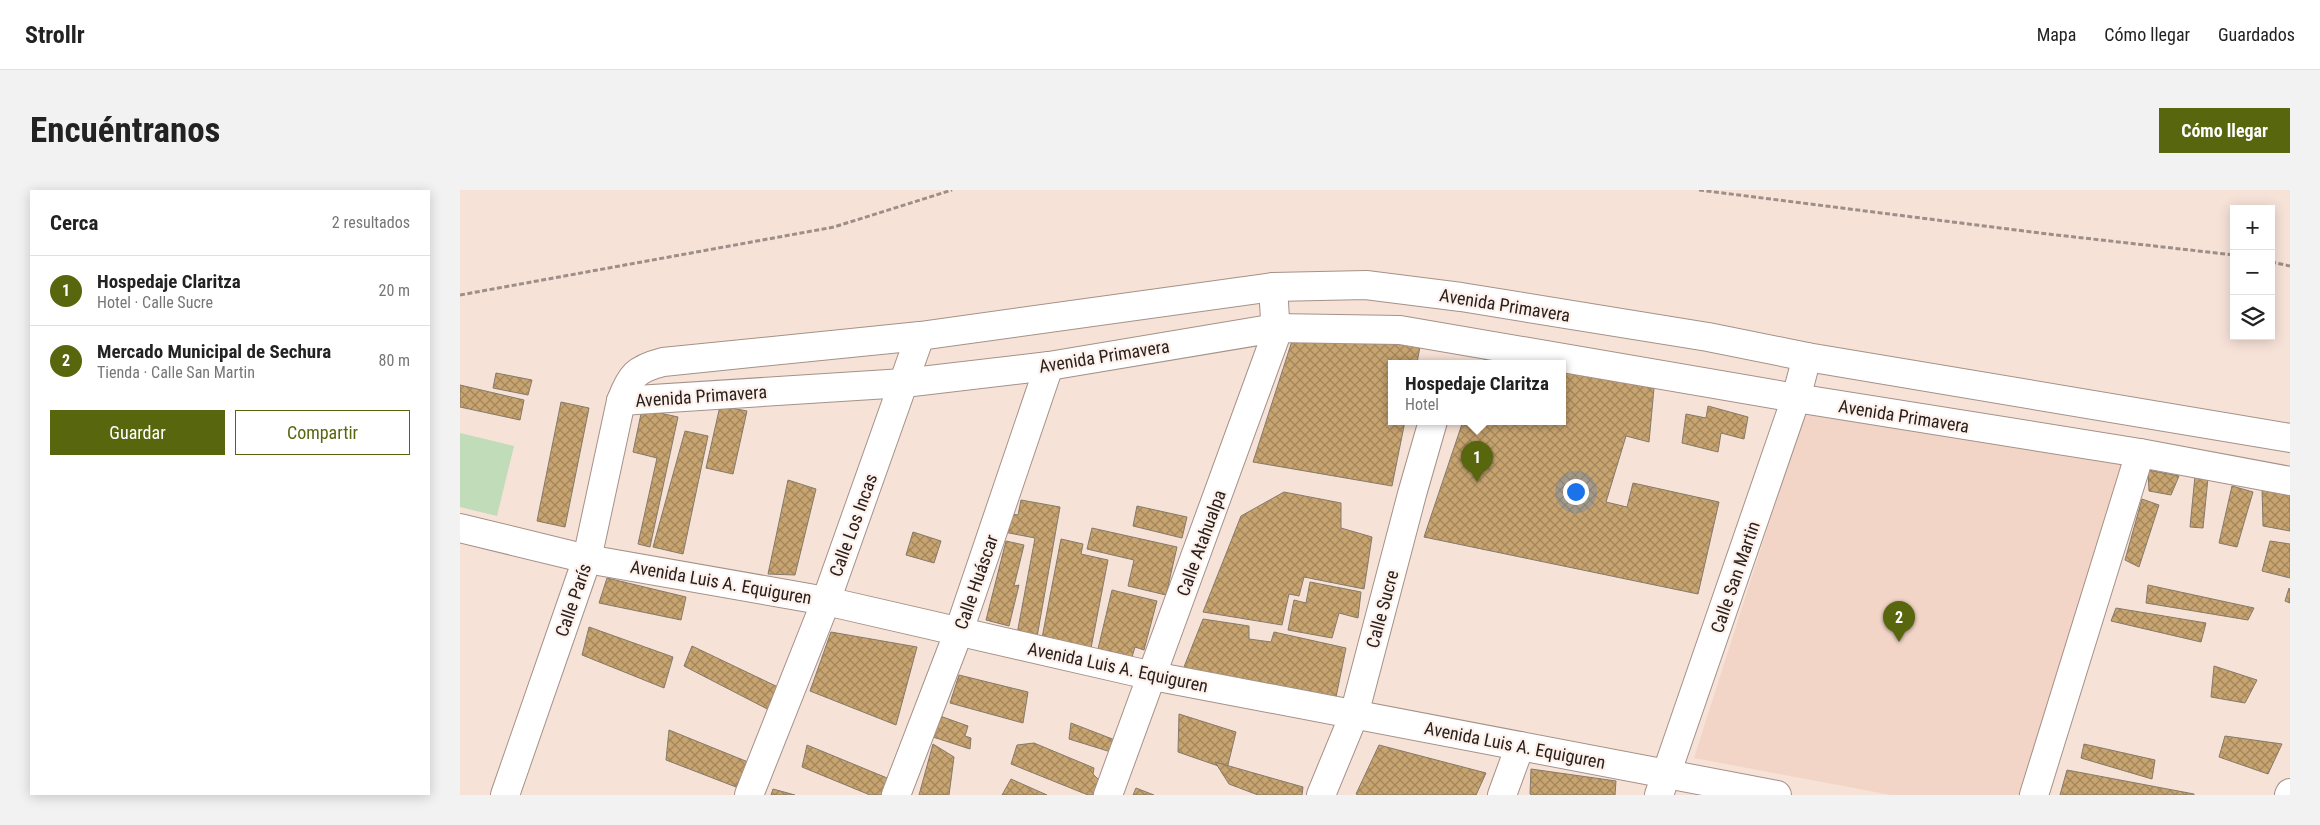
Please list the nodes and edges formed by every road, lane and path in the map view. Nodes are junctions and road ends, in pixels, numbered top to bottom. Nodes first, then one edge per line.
1 (952, 190) edge
2 (1699, 190) edge
3 (2230, 255) edge
4 (2275, 263) edge
5 (2290, 266) edge
6 (1273, 287) junction
7 (460, 295) edge
8 (1276, 328) junction
9 (920, 336) junction
10 (1454, 352) edge
11 (1807, 358) junction
12 (1513, 360) edge
13 (1049, 366) junction
14 (1566, 367) edge
15 (904, 382) junction
16 (1796, 398) junction
17 (621, 401) junction
18 (1432, 425) edge
19 (2290, 438) edge
20 (2140, 453) junction
21 (2290, 481) edge
22 (460, 528) edge
23 (587, 559) junction
24 (826, 601) junction
25 (959, 631) junction
26 (1153, 676) junction
27 (1354, 714) junction
28 (1520, 746) junction
29 (1663, 785) edge
30 (506, 795) edge
31 (749, 795) edge
32 (896, 795) edge
33 (1108, 795) edge
34 (1321, 795) edge
35 (1502, 795) edge
36 (1777, 795) edge
37 (2034, 795) edge

1 - 7 path
2 - 3 path
4 - 5 path
6 - 8 street, Calle Atahualpa
6 - 9 street, Avenida Primavera
6 - 11 street, Avenida Primavera
8 - 10 street, Avenida Primavera
8 - 13 street, Avenida Primavera
8 - 26 street, Calle Atahualpa
9 - 15 street, Calle Los Incas
9 - 17 street, Avenida Primavera
10 - 12 street, Avenida Primavera
11 - 16 street, Calle San Martin
11 - 19 street, Avenida Primavera
13 - 15 street, Avenida Primavera
13 - 25 street, Calle Huáscar
14 - 16 street, Avenida Primavera
15 - 17 street, Avenida Primavera
15 - 24 street, Calle Los Incas
16 - 20 street, Avenida Primavera
16 - 29 street, Calle San Martin
17 - 23 street, Calle París
18 - 27 street, Calle Sucre
20 - 21 street, Avenida Primavera
20 - 37 street
22 - 23 street, Avenida Luis A. Equiguren
23 - 24 street, Avenida Luis A. Equiguren
23 - 30 street, Calle París
24 - 25 street, Avenida Luis A. Equiguren
24 - 31 street, Calle Los Incas
25 - 26 street, Avenida Luis A. Equiguren
25 - 32 street, Calle Huáscar
26 - 27 street, Avenida Luis A. Equiguren
26 - 33 street, Calle Atahualpa
27 - 28 street, Avenida Luis A. Equiguren
27 - 34 street, Calle Sucre
28 - 29 street, Avenida Luis A. Equiguren
28 - 35 street
29 - 36 street, Avenida Luis A. Equiguren

